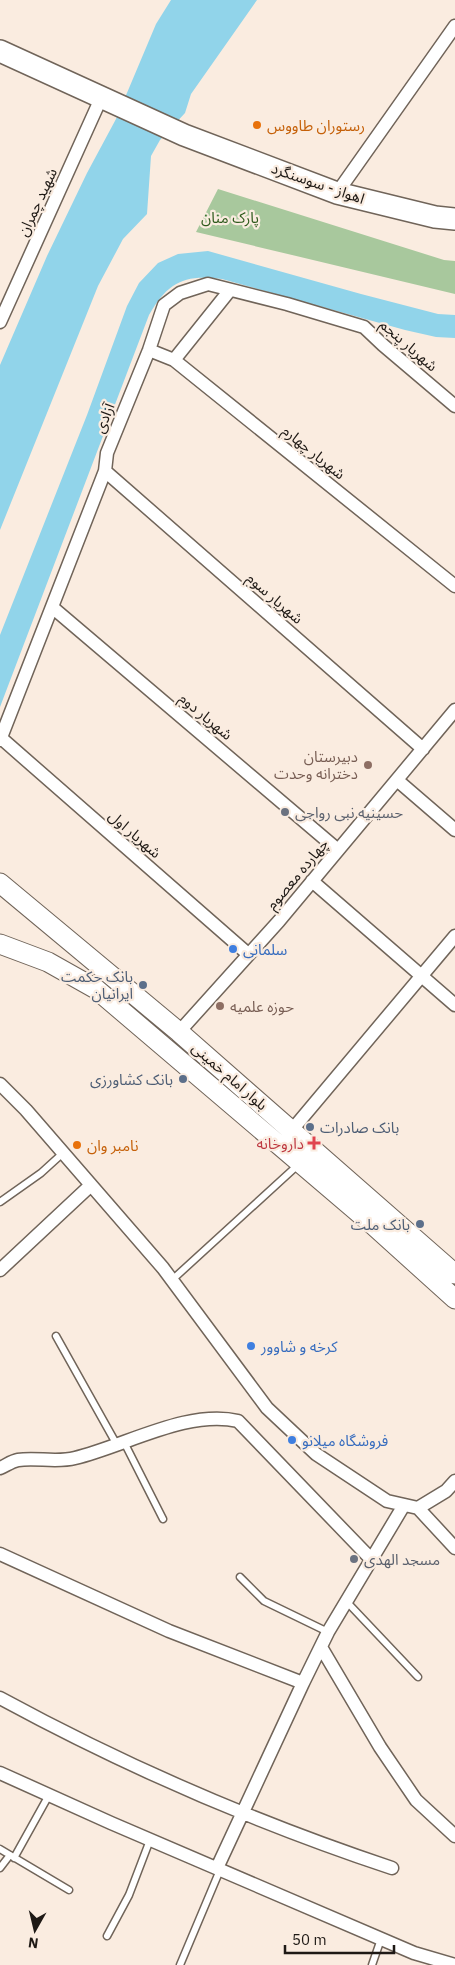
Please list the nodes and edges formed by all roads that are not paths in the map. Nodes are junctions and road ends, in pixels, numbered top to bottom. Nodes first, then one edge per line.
1 (455, 26) edge
2 (2, 57) edge
3 (106, 98) junction
4 (336, 193) junction
5 (455, 219) edge
6 (230, 290) junction
7 (0, 322) edge
8 (364, 327) joint
9 (149, 350) junction
10 (174, 360) junction
11 (455, 406) edge
12 (105, 471) junction
13 (455, 586) edge
14 (52, 607) junction
15 (455, 710) edge
16 (0, 739) edge
17 (423, 749) junction
18 (397, 780) junction
19 (455, 830) edge
20 (338, 850) junction
21 (312, 880) junction
22 (0, 883) edge
23 (455, 936) edge
24 (0, 944) edge
25 (248, 954) junction
26 (422, 976) junction
27 (455, 1005) edge
28 (179, 1032) junction
29 (0, 1084) edge
30 (292, 1130) junction
31 (63, 1153) junction
32 (300, 1163) junction
33 (91, 1185) junction
34 (0, 1202) edge
35 (0, 1270) edge
36 (455, 1274) edge
37 (172, 1280) junction
38 (455, 1299) edge
39 (56, 1336) dead end
40 (121, 1444) junction
41 (0, 1468) edge
42 (455, 1481) edge
43 (404, 1505) junction
44 (418, 1508) junction
45 (163, 1519) dead end
46 (455, 1548) edge
47 (0, 1554) edge
48 (371, 1559) junction
49 (240, 1577) dead end
50 (346, 1601) junction
51 (328, 1632) junction
52 (321, 1647) junction
53 (418, 1677) dead end
54 (303, 1683) junction
55 (0, 1698) edge
56 (0, 1773) edge
57 (49, 1795) junction
58 (242, 1813) junction
59 (455, 1836) edge
60 (150, 1840) junction
61 (0, 1850) edge
62 (12, 1857) junction
63 (0, 1868) edge
64 (392, 1868) dead end
65 (218, 1869) junction
66 (69, 1890) dead end
67 (107, 1936) dead end
68 (381, 1939) junction
69 (180, 1965) edge
70 (372, 1965) edge
71 (455, 1965) edge

1 - 4 street
2 - 3 highway, اهواز - سوسنگرد
3 - 4 highway, اهواز - سوسنگرد
3 - 7 street, شهید چمران
4 - 5 highway, اهواز - سوسنگرد
6 - 8 street, آزادی
6 - 9 street, آزادی
6 - 10 street
8 - 11 street, شهریار پنجم
9 - 10 street, شهریار چهارم
9 - 12 street, آزادی
10 - 13 street, شهریار چهارم
12 - 14 street, آزادی
12 - 17 street, شهریار سوم
14 - 16 street, آزادی
14 - 20 street, شهریار دوم
15 - 17 street, چهارده معصوم
16 - 25 street, شهریار اول
17 - 18 street, چهارده معصوم
18 - 19 street
18 - 20 street, چهارده معصوم
20 - 21 street, چهارده معصوم
21 - 25 street, چهارده معصوم
21 - 26 street
22 - 28 main road, بلوار امام خمینی
23 - 26 street
24 - 32 main road, بلوار امام خمینی
25 - 28 street, چهارده معصوم
26 - 27 street
26 - 30 street
28 - 30 main road, بلوار امام خمینی
29 - 31 street
30 - 36 main road, بلوار امام خمینی
31 - 33 street
31 - 34 lane
32 - 37 lane
32 - 38 main road, بلوار امام خمینی
33 - 35 street
33 - 37 street
37 - 43 street
39 - 40 lane
40 - 41 street
40 - 45 lane
40 - 48 street
42 - 44 street
43 - 44 street
43 - 48 street
44 - 46 street
47 - 54 street
48 - 50 street
49 - 51 lane
50 - 51 street
50 - 53 lane
51 - 52 street
52 - 54 street
52 - 59 street
54 - 58 street
55 - 58 street
56 - 57 street
57 - 60 street
57 - 62 lane
58 - 64 street
58 - 65 street
60 - 65 street
60 - 67 lane
61 - 62 lane
62 - 63 lane
62 - 66 lane
65 - 68 street
65 - 69 lane
68 - 70 lane
68 - 71 street

